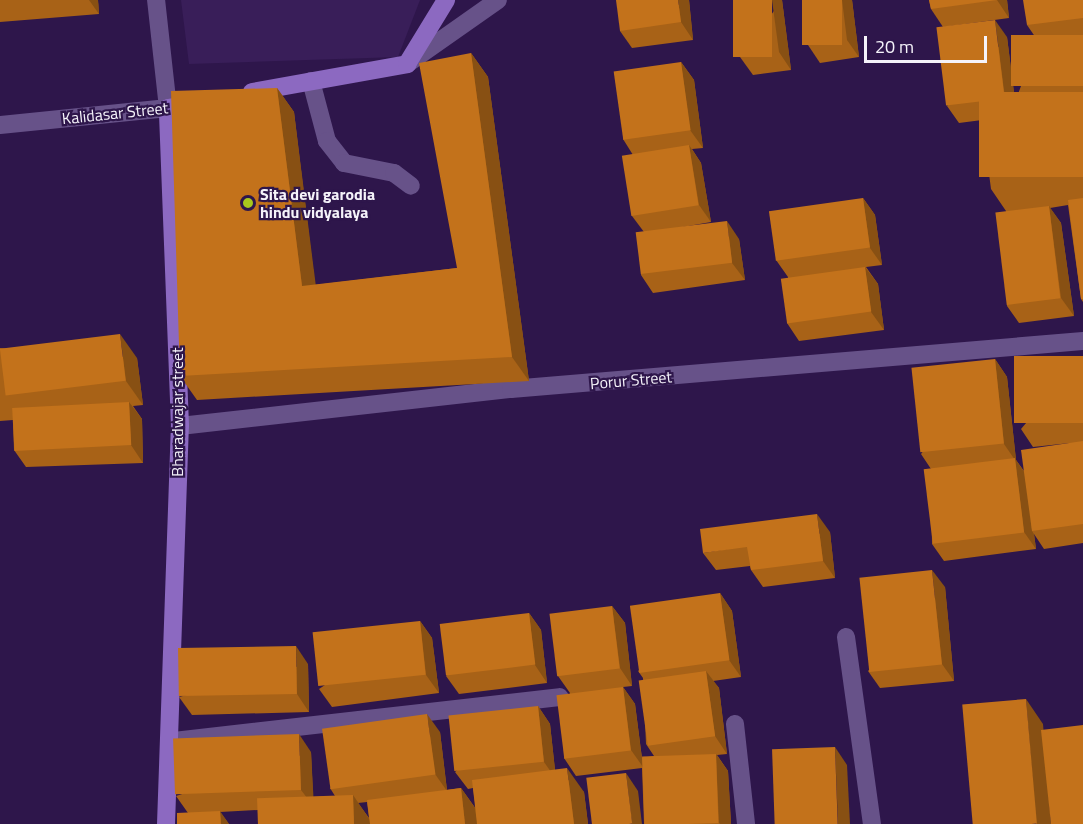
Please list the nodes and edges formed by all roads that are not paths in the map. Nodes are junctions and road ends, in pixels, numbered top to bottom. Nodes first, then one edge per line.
1 (156, 0) edge
2 (446, 0) edge
3 (498, 0) edge
4 (407, 64) junction
5 (310, 81) junction
6 (234, 95) edge
7 (212, 99) edge
8 (168, 108) junction
9 (0, 125) edge
10 (411, 186) dead end
11 (1083, 341) edge
12 (180, 426) junction
13 (846, 637) dead end
14 (560, 697) edge
15 (735, 724) dead end
16 (169, 741) junction
17 (166, 824) edge
18 (746, 824) edge
19 (872, 824) edge

1 - 8 street, Bharadwajar street
2 - 4 street
3 - 4 street
4 - 5 street
5 - 6 street
5 - 10 street
7 - 8 street, Kalidasar Street
8 - 9 street, Kalidasar Street
8 - 12 street, Bharadwajar street
11 - 12 street, Porur Street
12 - 16 street, Bharadwajar street
13 - 19 street
14 - 16 street
15 - 18 street
16 - 17 street, Bharadwajar street

